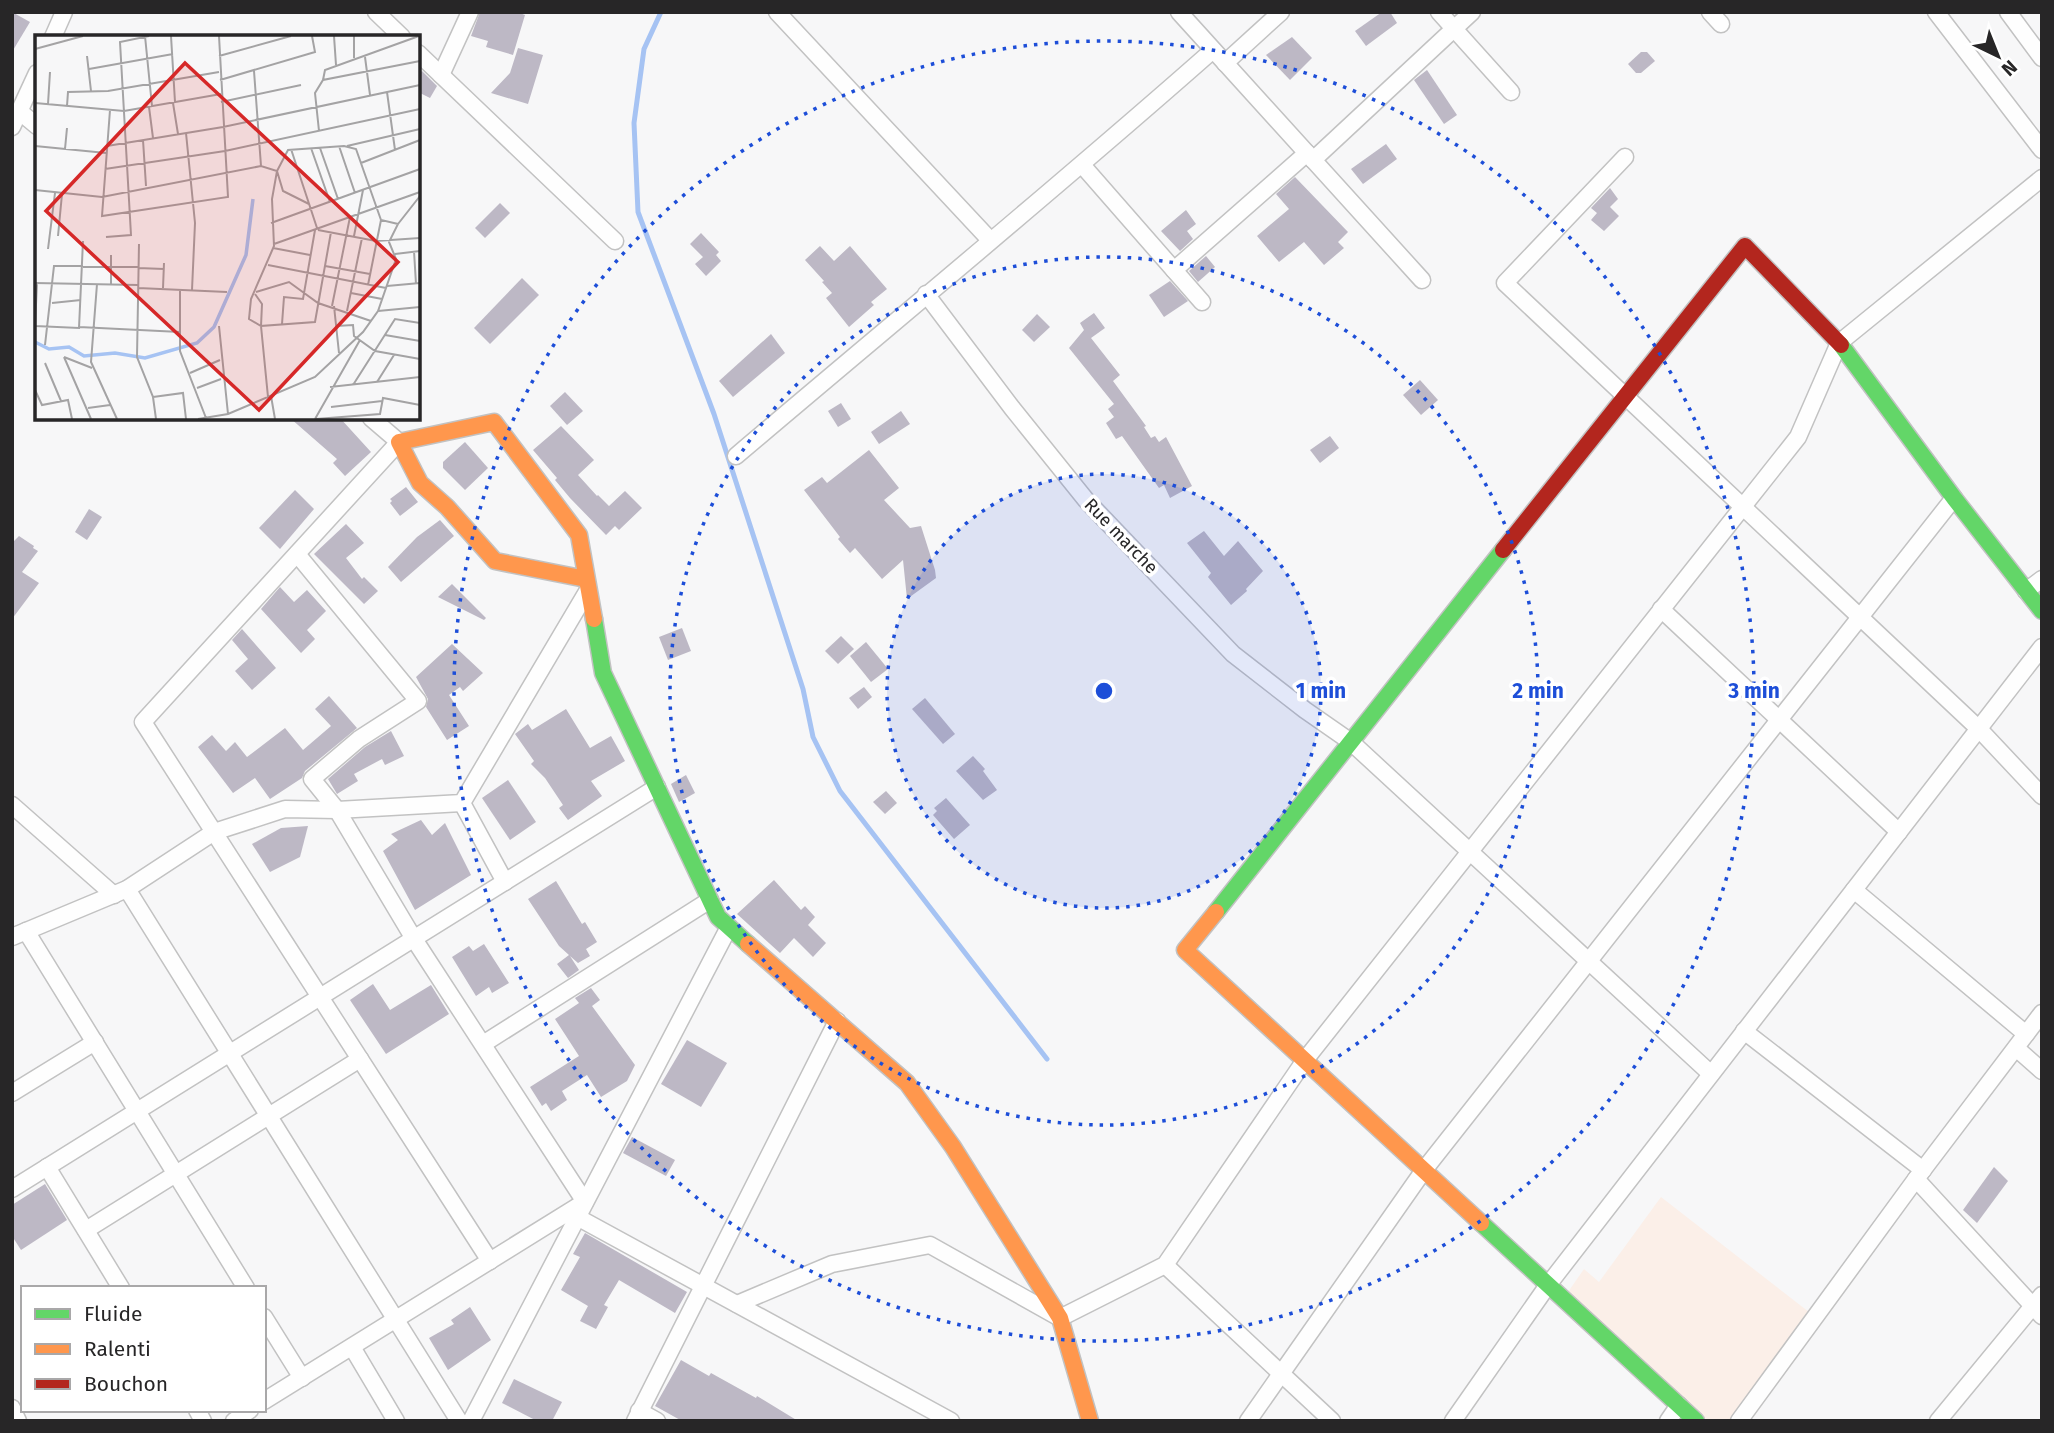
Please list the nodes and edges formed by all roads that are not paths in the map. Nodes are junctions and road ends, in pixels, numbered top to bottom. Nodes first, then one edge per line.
1 (65, 12) edge
2 (376, 12) edge
3 (470, 12) edge
4 (1179, 12) edge
5 (1281, 12) edge
6 (1439, 12) edge
7 (1472, 12) edge
8 (1936, 12) edge
9 (2008, 12) edge
10 (788, 16) edge
11 (1454, 29) junction
12 (54, 35) edge
13 (400, 35) edge
14 (1213, 50) junction
15 (420, 55) edge
16 (2042, 58) edge
17 (1225, 63) junction
18 (442, 75) junction
19 (35, 77) edge
20 (1511, 92) dead end
21 (19, 111) junction
22 (35, 125) edge
23 (12, 127) edge
24 (2042, 150) edge
25 (1310, 156) junction
26 (1625, 158) dead end
27 (1083, 166) junction
28 (2042, 178) edge
29 (990, 240) junction
30 (615, 241) dead end
31 (1174, 270) junction
32 (1422, 280) dead end
33 (926, 294) junction
34 (1202, 302) dead end
35 (1839, 343) junction
36 (1626, 397) junction
37 (373, 420) edge
38 (399, 442) junction
39 (736, 456) dead end
40 (1954, 498) junction
41 (1742, 507) junction
42 (297, 554) junction
43 (2042, 579) edge
44 (587, 584) junction
45 (2026, 591) junction
46 (1661, 609) junction
47 (2042, 611) edge
48 (1860, 618) junction
49 (2042, 647) edge
50 (1779, 720) junction
51 (1979, 729) junction
52 (1351, 742) junction
53 (657, 787) junction
54 (2042, 796) edge
55 (462, 803) junction
56 (12, 805) edge
57 (337, 810) junction
58 (214, 832) junction
59 (1899, 832) junction
60 (1470, 851) junction
61 (505, 882) junction
62 (1854, 890) junction
63 (121, 892) junction
64 (710, 901) junction
65 (729, 927) junction
66 (19, 934) edge
67 (414, 939) junction
68 (1589, 961) junction
69 (320, 997) junction
70 (2042, 1013) edge
71 (836, 1021) junction
72 (1744, 1031) junction
73 (2026, 1034) junction
74 (95, 1042) junction
75 (483, 1044) junction
76 (2016, 1048) junction
77 (230, 1054) junction
78 (360, 1059) junction
79 (1305, 1060) junction
80 (2042, 1070) edge
81 (1711, 1074) junction
82 (12, 1093) edge
83 (137, 1111) junction
84 (269, 1116) junction
85 (47, 1167) junction
86 (1424, 1170) junction
87 (176, 1174) junction
88 (1920, 1174) junction
89 (12, 1189) edge
90 (585, 1202) junction
91 (577, 1217) junction
92 (86, 1230) junction
93 (490, 1261) junction
94 (1165, 1265) junction
95 (1548, 1285) junction
96 (120, 1286) edge
97 (245, 1286) edge
98 (704, 1286) junction
99 (737, 1304) junction
100 (2039, 1307) edge
101 (1060, 1318) junction
102 (266, 1320) edge
103 (396, 1320) junction
104 (352, 1347) junction
105 (1281, 1374) junction
106 (302, 1378) junction
107 (266, 1400) edge
108 (1679, 1405) junction
109 (12, 1408) edge
110 (637, 1416) edge
111 (18, 1421) edge
112 (396, 1421) edge
113 (459, 1421) edge
114 (471, 1421) edge
115 (657, 1421) edge
116 (951, 1421) edge
117 (1090, 1421) edge
118 (1248, 1421) edge
119 (1332, 1421) edge
120 (1453, 1421) edge
121 (1668, 1421) edge
122 (1696, 1421) edge
123 (1739, 1421) edge
124 (1938, 1421) edge

1 - 12 street
2 - 13 street
3 - 18 street
4 - 14 street
5 - 17 street
6 - 11 street
7 - 11 street
8 - 24 street
9 - 16 street
10 - 29 street
11 - 20 street
11 - 25 street
14 - 17 street
14 - 27 street
15 - 18 street
17 - 25 street
18 - 30 street
19 - 21 street
21 - 22 street
21 - 23 street
25 - 31 street
25 - 32 street
26 - 36 street
27 - 29 street
27 - 31 street
28 - 35 street
29 - 33 street
31 - 34 street
33 - 39 street
33 - 52 street, Rue marche
35 - 36 street
35 - 40 street
35 - 41 street
36 - 41 street
36 - 52 street
37 - 38 street
38 - 42 street
38 - 44 street
38 - 44 street
40 - 45 street
40 - 48 street
41 - 46 street
41 - 48 street
42 - 57 street
42 - 58 street
43 - 45 street
44 - 53 street
44 - 55 street
45 - 47 street
46 - 50 street
46 - 60 street
48 - 50 street
48 - 51 street
49 - 51 street
50 - 59 street
50 - 68 street
51 - 54 street
51 - 59 street
52 - 60 street, Rue marche
52 - 79 street
53 - 61 street
53 - 64 street
55 - 57 street
55 - 61 street
56 - 63 street
57 - 58 street
57 - 67 street
58 - 63 street
58 - 69 street
59 - 62 street
60 - 68 street, Rue marche
60 - 79 street
61 - 67 street
62 - 72 street
62 - 73 street
63 - 66 street
63 - 77 street
64 - 65 street
64 - 75 street
65 - 71 street
65 - 90 street
66 - 74 street
67 - 69 street
67 - 75 street
68 - 81 street, Rue marche
68 - 86 street
69 - 77 street
69 - 78 street
70 - 73 street
71 - 98 street
71 - 101 street
72 - 81 street
72 - 88 street
73 - 76 street
74 - 82 street
74 - 83 street
75 - 90 street
76 - 80 street
76 - 88 street
77 - 83 street
77 - 84 street
78 - 84 street
78 - 93 street
79 - 86 street
79 - 94 street
81 - 95 street
83 - 85 street
83 - 87 street
84 - 87 street
84 - 103 street
85 - 89 street
85 - 92 street
86 - 95 street
86 - 105 street
87 - 92 street
87 - 97 street
88 - 100 street
88 - 123 street
90 - 91 street
90 - 93 street
91 - 98 street
91 - 114 street
92 - 96 street
93 - 103 street
94 - 101 street
94 - 105 street
95 - 108 street
95 - 120 street
98 - 99 street
98 - 110 street
99 - 101 street
99 - 116 street
100 - 124 street
101 - 117 street
102 - 106 street
103 - 104 street
103 - 113 street
104 - 106 street
104 - 112 street
105 - 118 street
105 - 119 street
106 - 107 street
108 - 121 street
108 - 122 street
109 - 111 street
110 - 115 street

